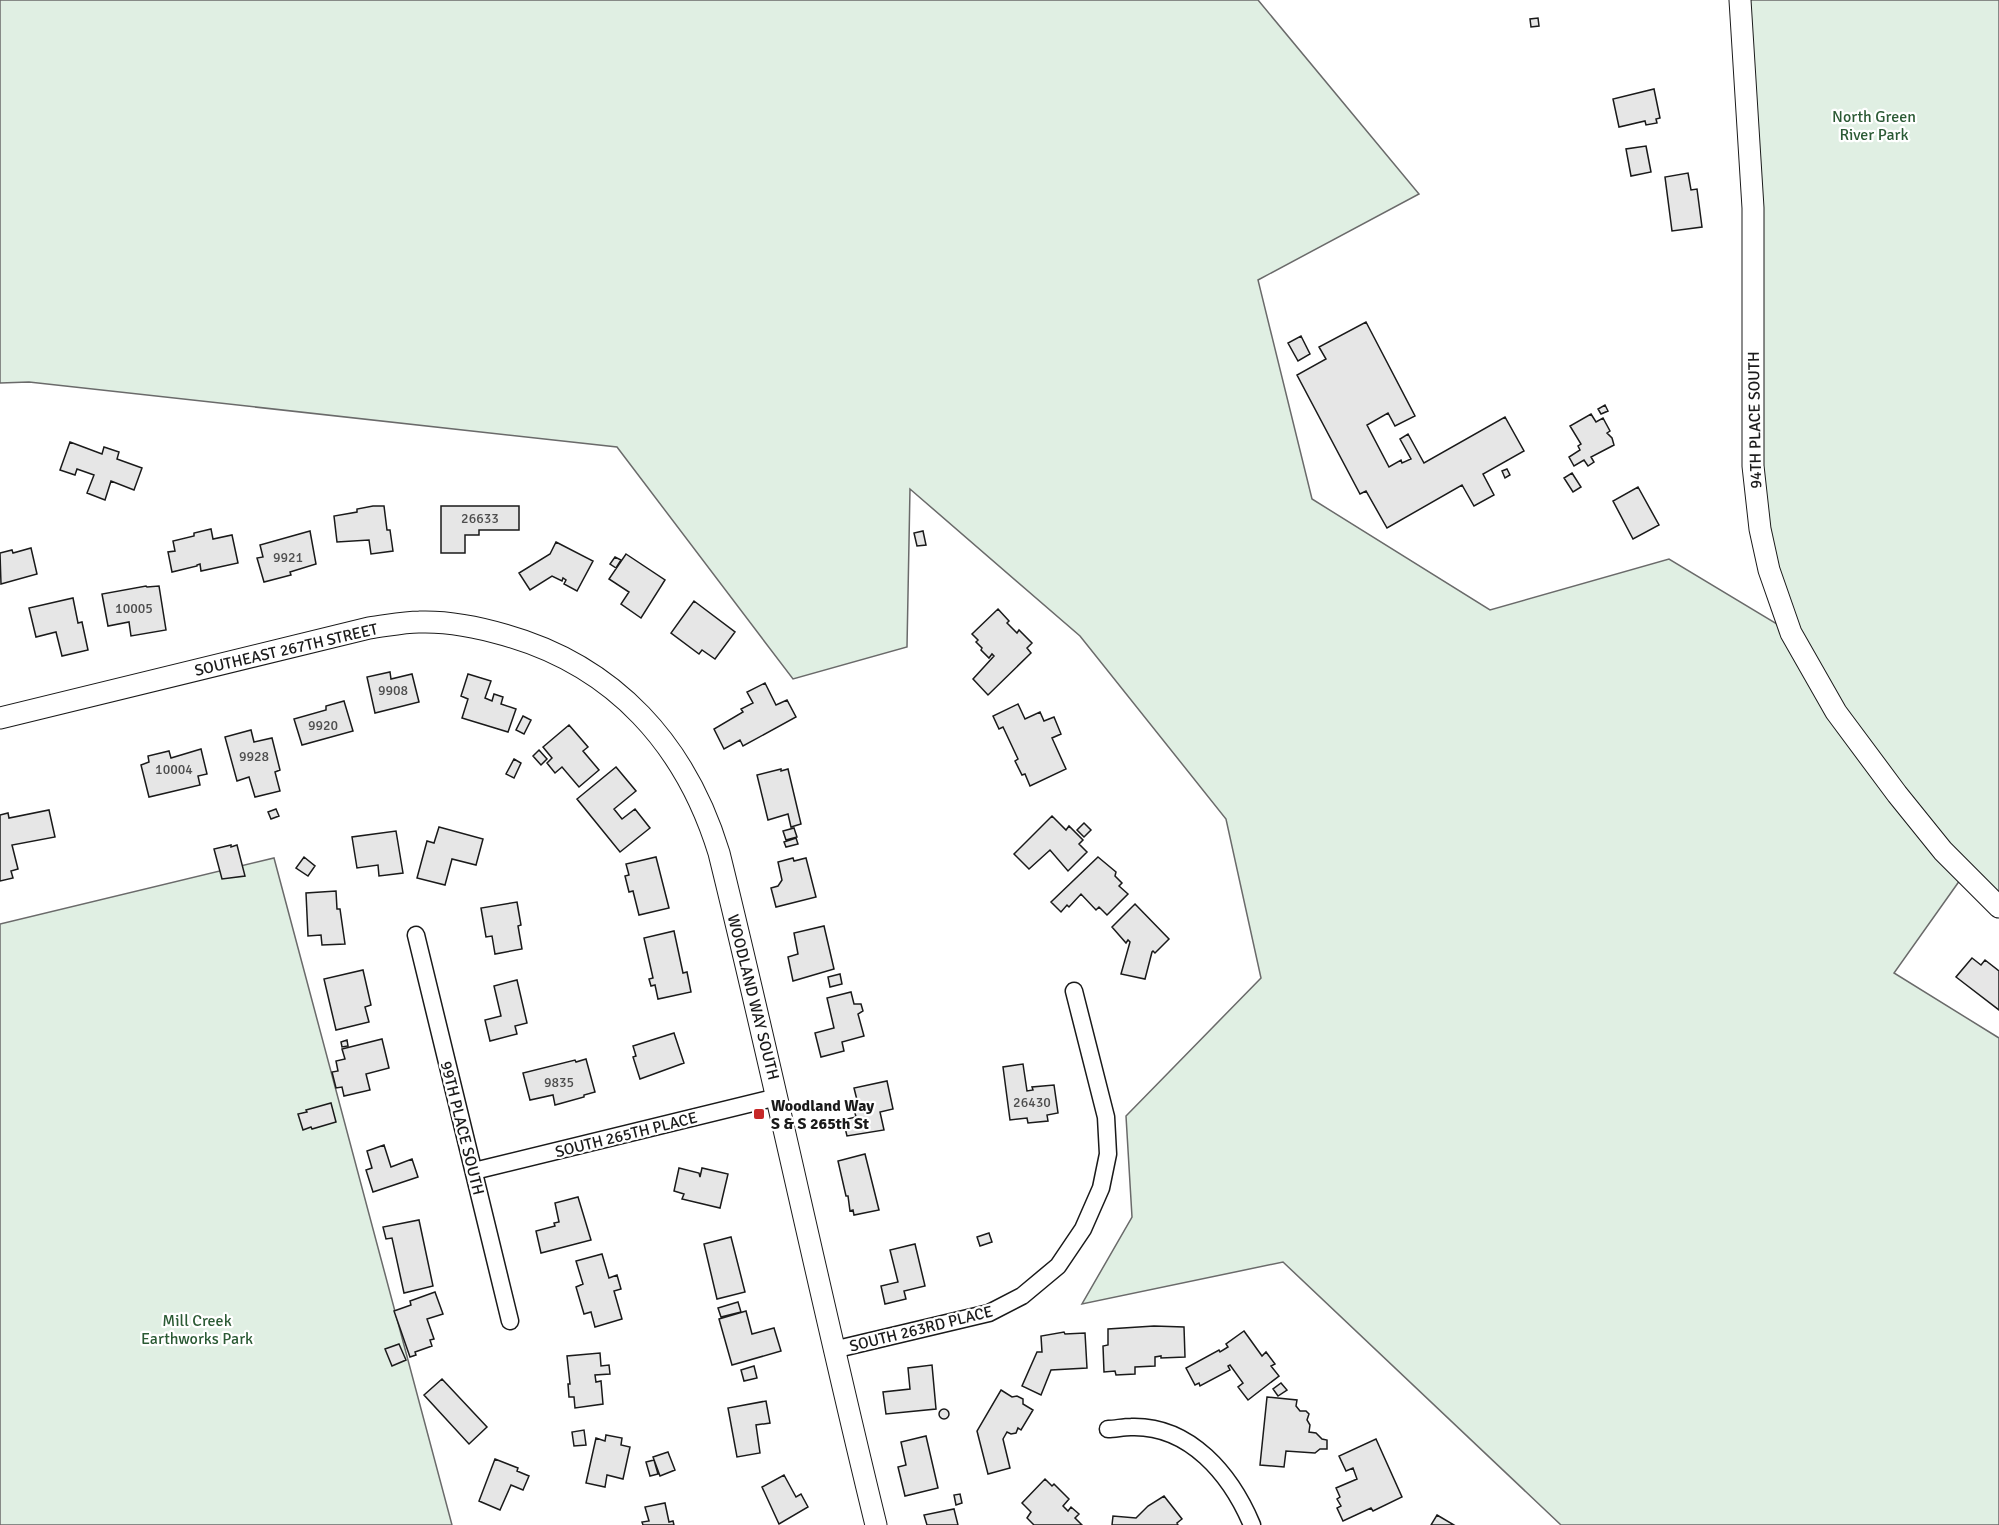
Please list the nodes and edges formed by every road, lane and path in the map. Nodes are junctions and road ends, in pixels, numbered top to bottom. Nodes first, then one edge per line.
1 (1740, 0) edge
2 (570, 660) joint
3 (0, 718) edge
4 (1999, 907) edge
5 (417, 935) dead end
6 (1074, 991) dead end
7 (777, 1096) junction
8 (474, 1171) junction
9 (510, 1321) dead end
10 (833, 1350) junction
11 (1108, 1429) dead end
12 (876, 1525) edge
13 (1252, 1525) edge

1 - 4 street, 94TH PLACE SOUTH
2 - 3 street, SOUTHEAST 267TH STREET
2 - 7 street, WOODLAND WAY SOUTH
5 - 8 street, 99TH PLACE SOUTH
6 - 10 street, SOUTH 263RD PLACE
7 - 8 street, SOUTH 265TH PLACE
7 - 10 street, WOODLAND WAY SOUTH
8 - 9 street, 99TH PLACE SOUTH
10 - 12 street, WOODLAND WAY SOUTH
11 - 13 street

